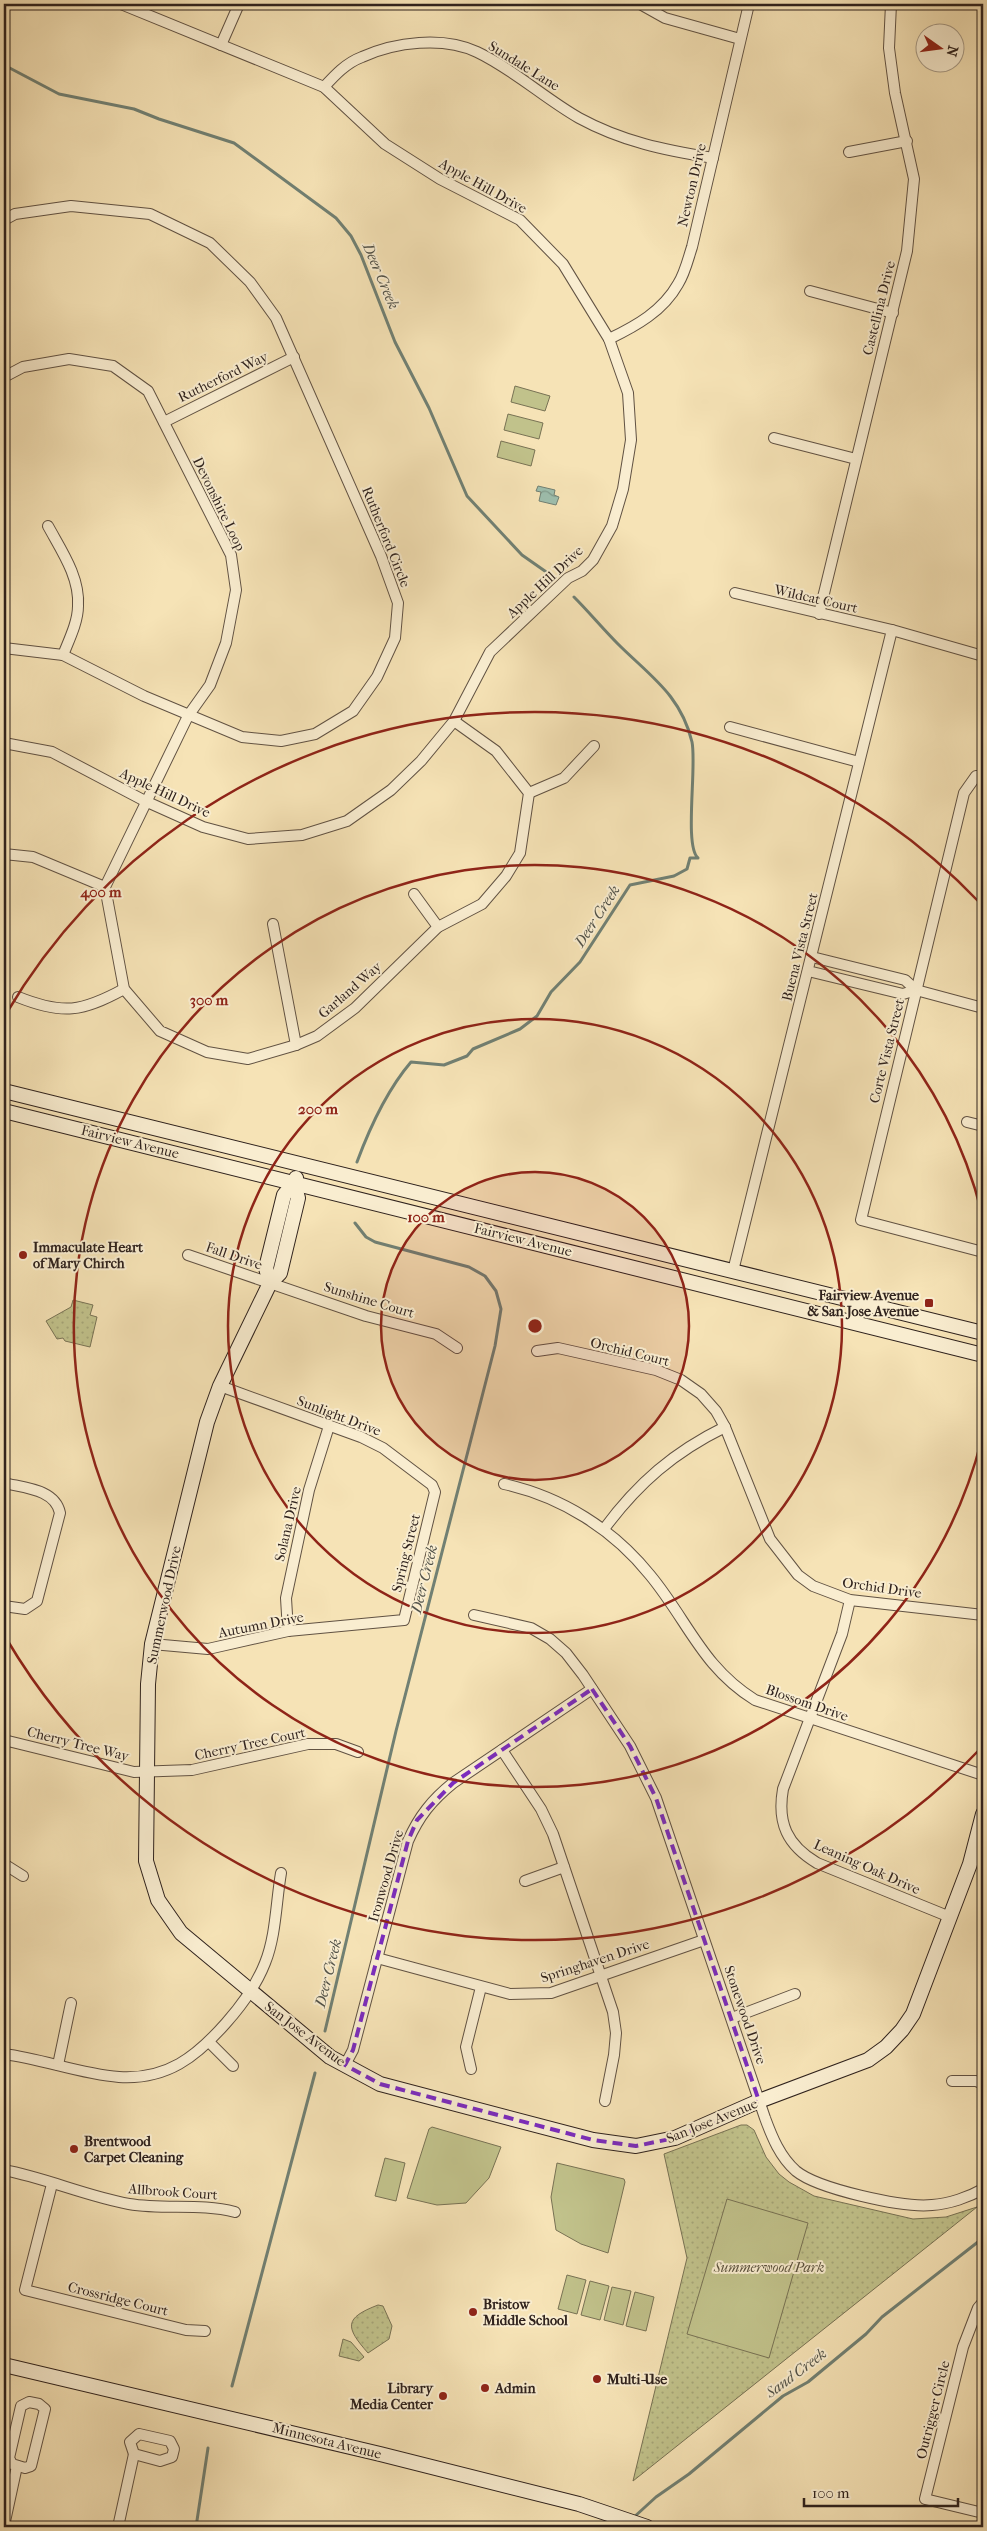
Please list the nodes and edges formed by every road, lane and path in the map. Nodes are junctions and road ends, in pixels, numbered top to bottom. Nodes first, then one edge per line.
1 (120, 4) edge
2 (240, 4) edge
3 (640, 4) edge
4 (749, 4) edge
5 (891, 4) edge
6 (740, 39) junction
7 (221, 44) junction
8 (324, 87) junction
9 (907, 141) junction
10 (849, 152) dead end
11 (713, 158) junction
12 (4, 220) edge
13 (810, 291) dead end
14 (892, 313) junction
15 (608, 339) junction
16 (294, 357) junction
17 (4, 377) edge
18 (164, 422) junction
19 (774, 438) dead end
20 (856, 460) junction
21 (48, 526) dead end
22 (735, 593) dead end
23 (819, 614) junction
24 (892, 630) junction
25 (4, 648) edge
26 (63, 654) junction
27 (983, 656) edge
28 (188, 716) junction
29 (454, 721) junction
30 (730, 727) dead end
31 (4, 742) edge
32 (594, 746) dead end
33 (859, 762) junction
34 (983, 777) edge
35 (529, 793) junction
36 (145, 800) junction
37 (4, 854) edge
38 (105, 887) junction
39 (414, 894) dead end
40 (273, 924) dead end
41 (438, 927) junction
42 (812, 957) junction
43 (808, 971) junction
44 (124, 989) junction
45 (916, 990) junction
46 (18, 997) dead end
47 (983, 1008) edge
48 (296, 1045) junction
49 (4, 1091) edge
50 (4, 1111) edge
51 (967, 1122) dead end
52 (983, 1126) edge
53 (299, 1165) junction
54 (294, 1183) junction
55 (983, 1252) edge
56 (188, 1255) dead end
57 (733, 1271) junction
58 (270, 1283) junction
59 (983, 1333) edge
60 (457, 1348) dead end
61 (537, 1351) dead end
62 (983, 1355) edge
63 (220, 1386) junction
64 (329, 1426) junction
65 (725, 1427) junction
66 (4, 1483) edge
67 (504, 1484) dead end
68 (435, 1492) joint
69 (604, 1529) junction
70 (850, 1600) junction
71 (4, 1606) edge
72 (474, 1615) dead end
73 (983, 1615) edge
74 (404, 1620) joint
75 (288, 1631) junction
76 (152, 1644) junction
77 (592, 1688) junction
78 (810, 1719) junction
79 (4, 1740) edge
80 (502, 1750) junction
81 (358, 1752) dead end
82 (146, 1772) junction
83 (983, 1774) edge
84 (983, 1814) edge
85 (4, 1864) edge
86 (564, 1867) junction
87 (281, 1873) dead end
88 (22, 1876) dead end
89 (525, 1881) dead end
90 (950, 1918) junction
91 (704, 1940) junction
92 (377, 1958) junction
93 (601, 1974) junction
94 (481, 1987) junction
95 (250, 1992) junction
96 (795, 1994) dead end
97 (70, 2003) dead end
98 (732, 2018) junction
99 (209, 2042) junction
100 (4, 2054) edge
101 (58, 2065) junction
102 (345, 2065) junction
103 (233, 2066) dead end
104 (471, 2069) dead end
105 (952, 2080) dead end
106 (983, 2084) edge
107 (605, 2101) dead end
108 (759, 2102) junction
109 (4, 2170) edge
110 (52, 2184) junction
111 (983, 2189) edge
112 (235, 2212) dead end
113 (983, 2302) edge
114 (205, 2331) dead end
115 (4, 2365) edge
116 (134, 2454) dead end
117 (17, 2466) junction
118 (983, 2514) edge
119 (4, 2526) edge
120 (118, 2527) edge
121 (647, 2527) edge

1 - 7 street, Apple Hill Drive
2 - 7 street
3 - 6 street
4 - 6 street, Newton Drive
5 - 9 street, Castellina Drive
6 - 11 street, Newton Drive
7 - 8 street, Apple Hill Drive
8 - 11 street, Sundale Lane
8 - 15 street, Apple Hill Drive
9 - 10 street
9 - 14 street, Castellina Drive
11 - 15 street, Newton Drive
12 - 16 street, Rutherford Circle
13 - 14 street
14 - 20 street, Castellina Drive
15 - 29 street, Apple Hill Drive
16 - 18 street, Rutherford Way
16 - 28 street, Rutherford Circle
17 - 18 street, Devonshire Loop
18 - 28 street, Devonshire Loop
19 - 20 street
20 - 23 street, Castellina Drive
21 - 26 street
22 - 23 street, Wildcat Court
23 - 24 street, Wildcat Court
24 - 27 street, Wildcat Court
24 - 33 street, Buena Vista Street
25 - 26 street, Rutherford Circle
26 - 28 street, Rutherford Circle
28 - 36 street, Devonshire Loop
29 - 35 street
29 - 36 street, Apple Hill Drive
30 - 33 street
31 - 36 street, Apple Hill Drive
32 - 35 street
33 - 42 street, Buena Vista Street
34 - 45 street, Corte Vista Street
35 - 41 street, Garland Way
36 - 38 street
37 - 38 street
38 - 44 street
39 - 41 street
40 - 48 street
41 - 48 street, Garland Way
42 - 43 street, Buena Vista Street
42 - 45 street
43 - 45 street
43 - 57 street, Buena Vista Street
44 - 46 street
44 - 48 street, Garland Way
45 - 47 street
45 - 55 street, Corte Vista Street
49 - 53 street, Fairview Avenue
50 - 54 street, Fairview Avenue
51 - 52 street
53 - 54 street, Summerwood Drive
53 - 57 street, Fairview Avenue
54 - 58 street, Summerwood Drive
54 - 62 street, Fairview Avenue
56 - 58 street, Fall Drive
57 - 59 street, Fairview Avenue
58 - 60 street, Sunshine Court
58 - 63 street, Summerwood Drive
61 - 65 street, Orchid Court
63 - 64 street, Sunlight Drive
63 - 76 street, Summerwood Drive
64 - 68 street, Sunlight Drive
64 - 75 street, Solana Drive
65 - 69 street
65 - 70 street, Orchid Drive
66 - 71 street
67 - 69 street, Blossom Drive
68 - 74 street, Spring Street
69 - 78 street, Blossom Drive
70 - 73 street, Orchid Drive
70 - 78 street, Leaning Oak Drive
72 - 77 street, Stonewood Drive
74 - 75 street, Autumn Drive
75 - 76 street, Autumn Drive
76 - 82 street, Summerwood Drive
77 - 80 street, Ironwood Drive
77 - 91 street, Stonewood Drive
78 - 83 street, Blossom Drive
78 - 90 street, Leaning Oak Drive
79 - 82 street, Cherry Tree Way
80 - 86 street
80 - 92 street, Ironwood Drive
81 - 82 street, Cherry Tree Court
82 - 95 street, Summerwood Drive
84 - 90 street, San Jose Avenue
85 - 88 street
86 - 89 street
86 - 93 street
87 - 95 street
90 - 108 street, San Jose Avenue
91 - 93 street, Springhaven Drive
91 - 98 street, Stonewood Drive
92 - 94 street, Springhaven Drive
92 - 102 street, Ironwood Drive
93 - 94 street, Springhaven Drive
93 - 107 street
94 - 104 street
95 - 99 street
95 - 102 street, San Jose Avenue
96 - 98 street
97 - 101 street
98 - 108 street, Stonewood Drive
99 - 101 street
99 - 103 street
100 - 101 street
102 - 108 street, San Jose Avenue
105 - 106 street
108 - 111 street, Stonewood Drive
109 - 110 street, Allbrook Court
110 - 112 street, Allbrook Court
110 - 114 street, Crossridge Court
113 - 118 street, Outrigger Circle
115 - 121 street, Minnesota Avenue
116 - 120 street
117 - 117 street
117 - 119 street

